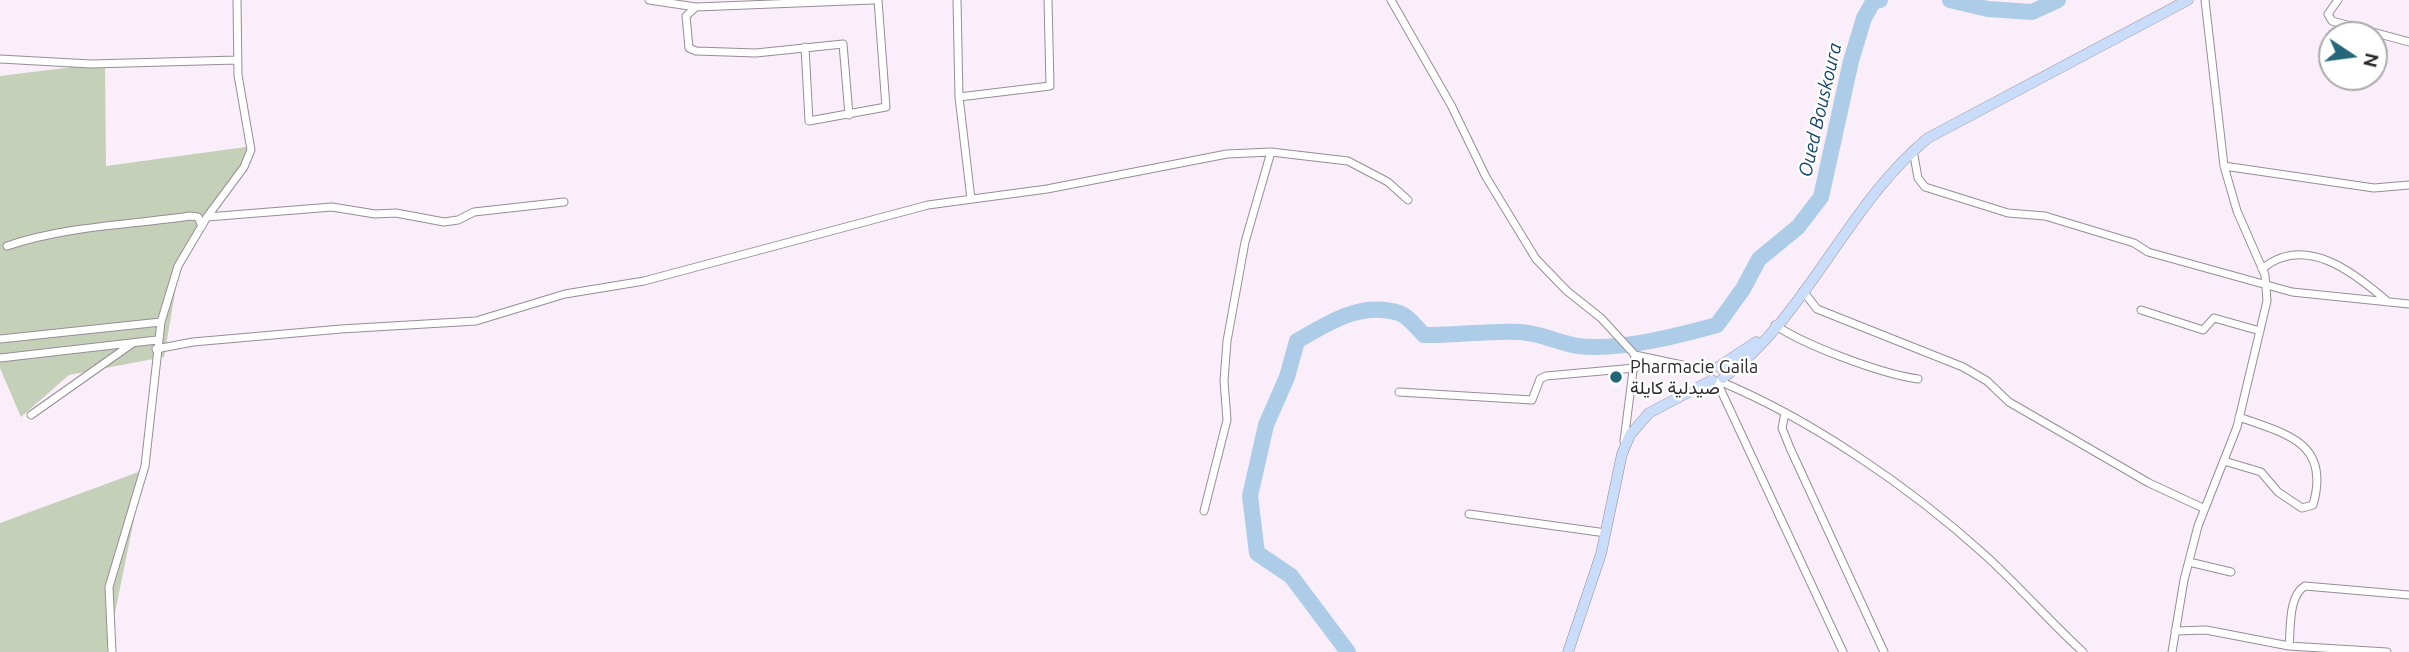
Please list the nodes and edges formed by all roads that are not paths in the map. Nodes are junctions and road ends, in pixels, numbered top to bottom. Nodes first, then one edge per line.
1 (237, 0) edge
2 (649, 0) edge
3 (876, 0) edge
4 (957, 0) edge
5 (1048, 0) edge
6 (1391, 0) edge
7 (2188, 0) edge
8 (2205, 0) edge
9 (2339, 0) edge
10 (808, 2) edge
11 (696, 7) junction
12 (2409, 42) edge
13 (805, 47) junction
14 (0, 59) edge
15 (237, 60) junction
16 (960, 97) junction
17 (849, 115) junction
18 (1913, 150) junction
19 (1271, 152) junction
20 (2224, 166) junction
21 (2409, 184) edge
22 (971, 199) junction
23 (1408, 200) dead end
24 (564, 202) dead end
25 (208, 216) junction
26 (202, 226) junction
27 (7, 246) dead end
28 (2262, 269) junction
29 (2267, 285) junction
30 (1803, 291) junction
31 (2388, 303) junction
32 (2409, 304) edge
33 (2141, 310) dead end
34 (161, 322) junction
35 (1775, 325) junction
36 (2260, 331) junction
37 (0, 339) edge
38 (157, 340) junction
39 (133, 342) junction
40 (156, 349) junction
41 (1635, 355) junction
42 (0, 358) edge
43 (1634, 368) junction
44 (1716, 376) junction
45 (1918, 379) dead end
46 (1399, 392) dead end
47 (1785, 413) junction
48 (31, 415) dead end
49 (2239, 417) junction
50 (1622, 454) junction
51 (2224, 460) junction
52 (2203, 508) junction
53 (1204, 511) dead end
54 (1469, 514) dead end
55 (1606, 533) junction
56 (2189, 562) junction
57 (2231, 572) dead end
58 (2409, 595) edge
59 (2175, 631) junction
60 (2289, 646) junction
61 (112, 652) edge
62 (1568, 652) edge
63 (1843, 652) edge
64 (1884, 652) edge
65 (2083, 652) edge
66 (2172, 652) edge
67 (2387, 652) edge

1 - 15 street
2 - 11 street
3 - 10 street
3 - 17 street
4 - 16 street
5 - 16 street
6 - 41 street
7 - 18 street
8 - 20 street
9 - 12 street
10 - 11 street
11 - 13 street
13 - 17 street
13 - 17 street
14 - 15 street
15 - 25 street
16 - 22 street
18 - 29 street
18 - 30 street
19 - 22 street
19 - 23 street
19 - 53 street
20 - 21 street
20 - 28 street
22 - 40 street
24 - 25 street
25 - 26 street
26 - 27 street
26 - 34 street
28 - 29 street
28 - 31 street
29 - 31 street
29 - 36 street
30 - 35 street
30 - 52 street
31 - 32 street
33 - 36 street
34 - 37 street
34 - 38 street
35 - 44 street
35 - 45 street
36 - 49 street
38 - 39 street
38 - 40 street
39 - 42 street
39 - 48 street
40 - 61 street
41 - 43 street
41 - 44 street
43 - 46 street
43 - 50 street
44 - 47 street
44 - 50 street
44 - 63 street
47 - 64 street
47 - 65 street
49 - 51 street
49 - 51 street
50 - 55 street
51 - 52 street
52 - 56 street
54 - 55 street
55 - 62 street
56 - 57 street
56 - 59 street
58 - 60 street
59 - 60 street
59 - 66 street
60 - 67 street

